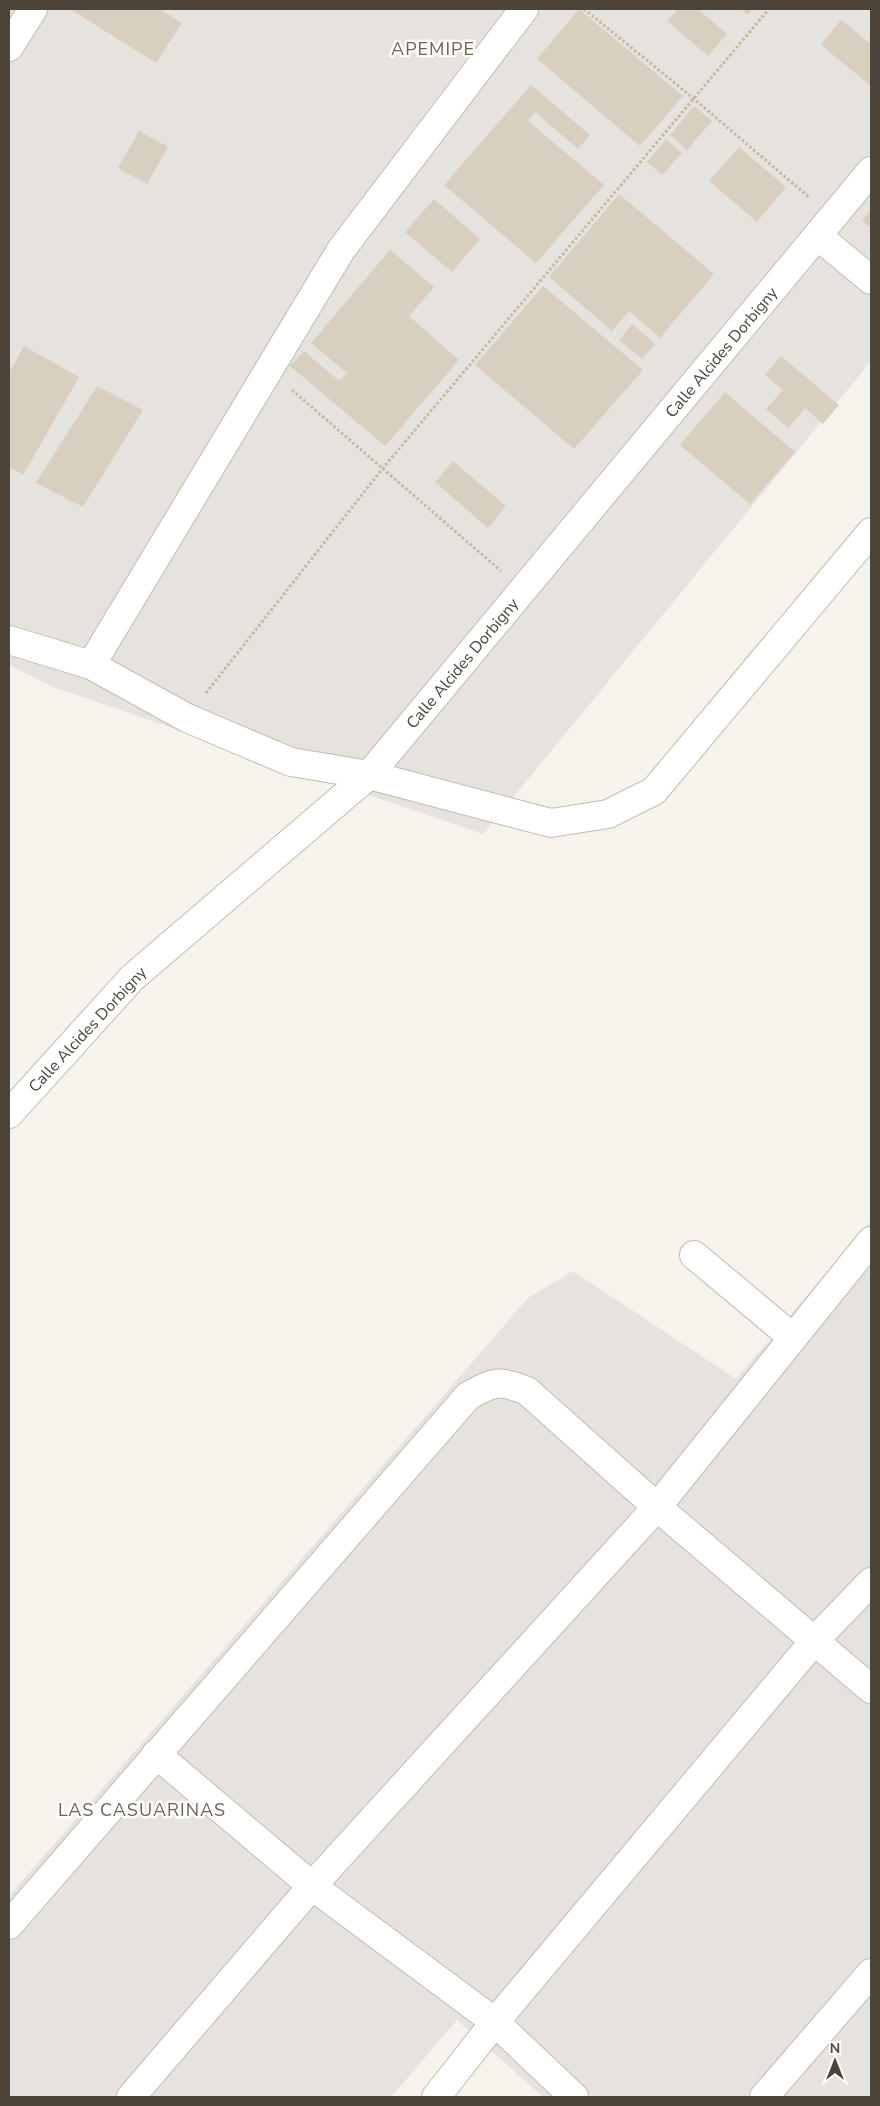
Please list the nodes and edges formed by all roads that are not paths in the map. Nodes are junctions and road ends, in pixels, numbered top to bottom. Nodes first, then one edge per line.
1 (33, 9) edge
2 (524, 9) edge
3 (9, 47) edge
4 (871, 172) edge
5 (826, 227) junction
6 (871, 280) edge
7 (871, 532) edge
8 (9, 640) edge
9 (91, 665) junction
10 (369, 775) junction
11 (9, 1114) edge
12 (871, 1242) edge
13 (694, 1255) dead end
14 (792, 1337) junction
15 (657, 1507) junction
16 (871, 1582) edge
17 (815, 1640) junction
18 (871, 1689) edge
19 (156, 1754) junction
20 (312, 1886) junction
21 (9, 1924) edge
22 (871, 1973) edge
23 (494, 2022) junction
24 (131, 2097) edge
25 (436, 2097) edge
26 (574, 2097) edge
27 (764, 2097) edge

1 - 3 street
2 - 9 street
4 - 5 street, Calle Alcides Dorbigny
5 - 6 street
5 - 10 street, Calle Alcides Dorbigny
7 - 10 street
8 - 9 street
9 - 10 street
10 - 11 street, Calle Alcides Dorbigny
12 - 14 street
13 - 14 street
14 - 15 street
15 - 17 street
15 - 19 street
15 - 20 street
16 - 17 street
17 - 18 street
17 - 23 street
19 - 20 street
19 - 21 street
20 - 23 street
20 - 24 street
22 - 27 street
23 - 25 street
23 - 26 street

